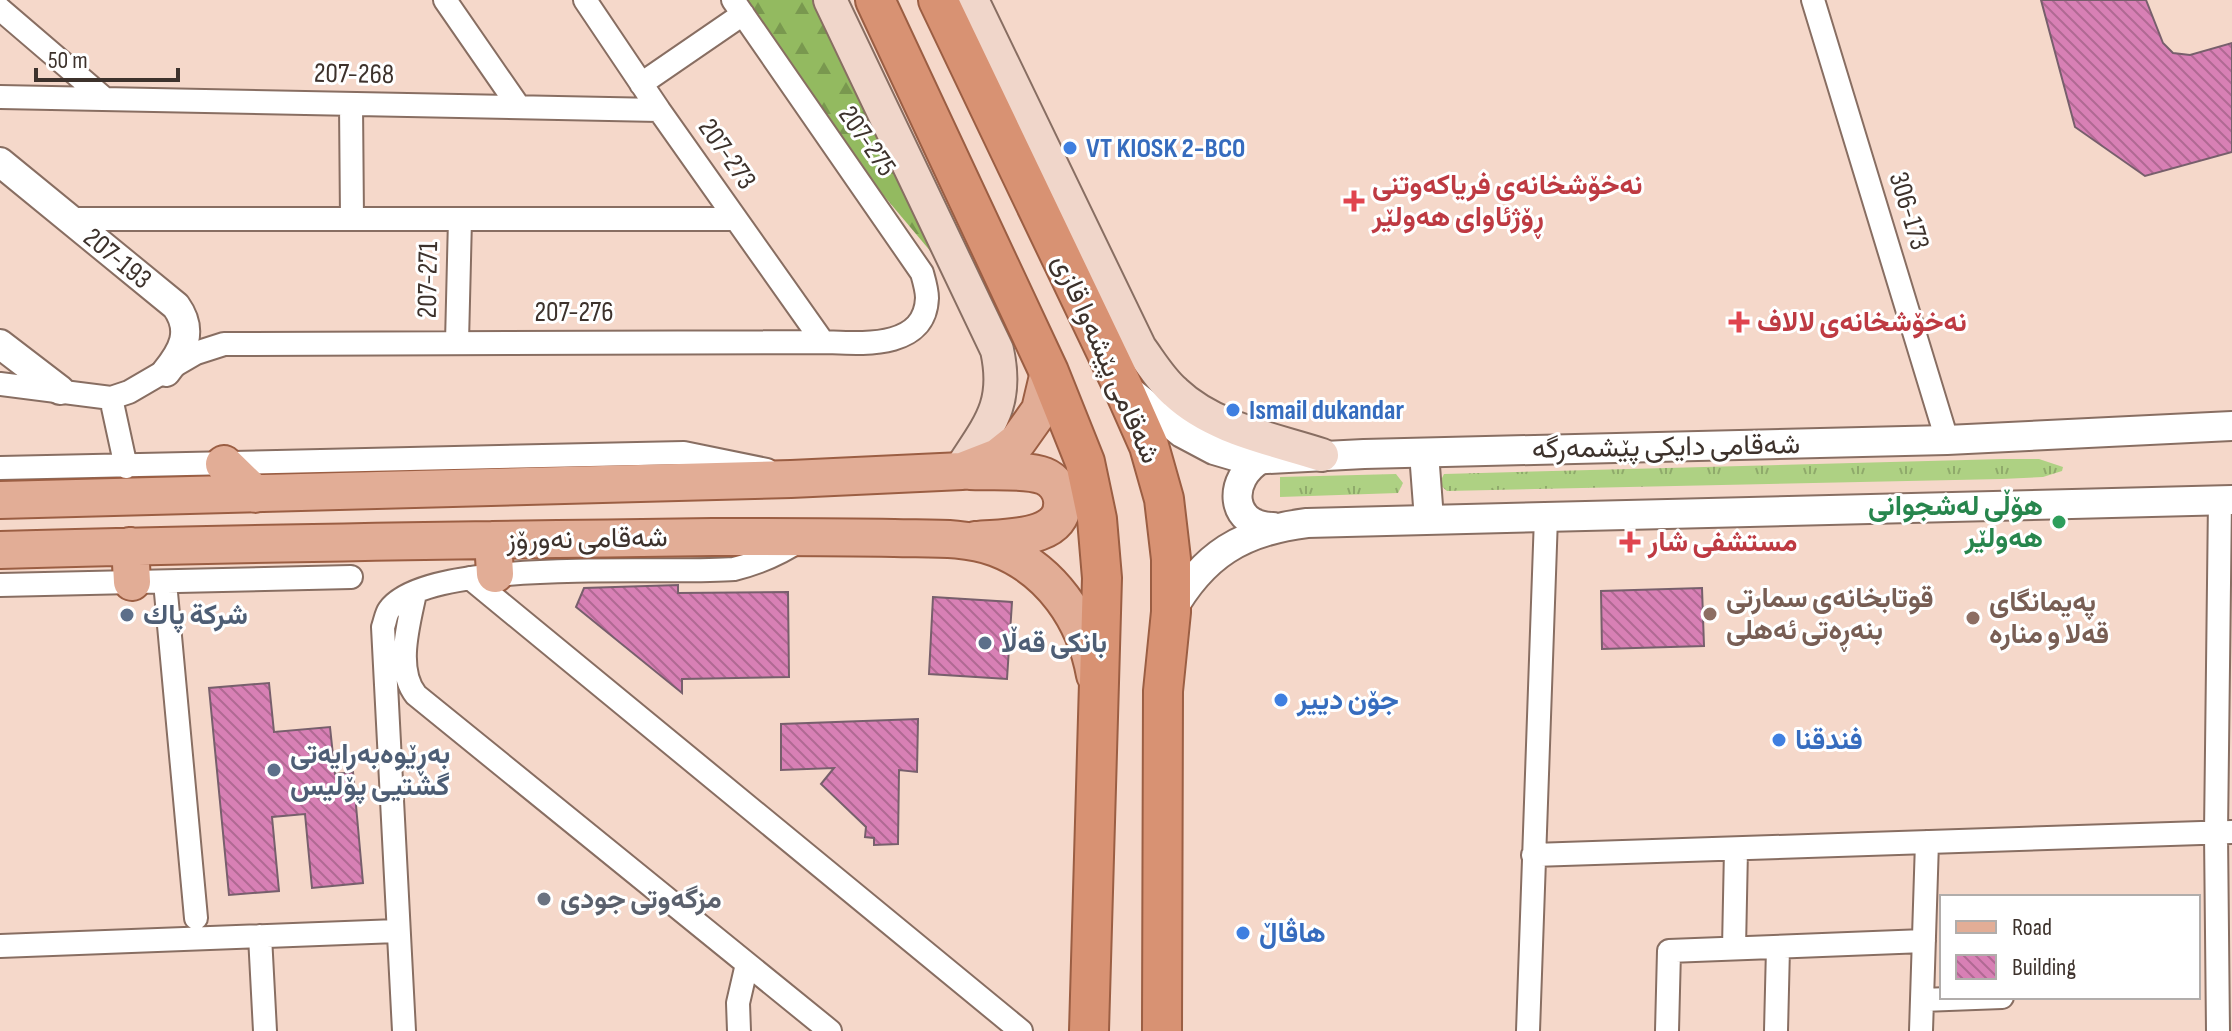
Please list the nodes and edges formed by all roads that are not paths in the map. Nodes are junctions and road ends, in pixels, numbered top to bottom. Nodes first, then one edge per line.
1 (445, 0) edge
2 (585, 0) edge
3 (830, 0) edge
4 (875, 0) edge
5 (938, 0) edge
6 (972, 0) edge
7 (1813, 0) edge
8 (738, 7) edge
9 (0, 9) edge
10 (641, 84) junction
11 (0, 97) edge
12 (105, 99) junction
13 (351, 104) junction
14 (519, 107) junction
15 (659, 110) junction
16 (0, 162) edge
17 (69, 219) junction
18 (352, 219) junction
19 (460, 219) junction
20 (736, 219) junction
21 (1108, 319) junction
22 (919, 324) joint
23 (457, 342) junction
24 (823, 342) junction
25 (0, 344) edge
26 (166, 372) junction
27 (1049, 372) junction
28 (0, 384) edge
29 (1122, 385) junction
30 (60, 390) junction
31 (111, 398) junction
32 (2226, 429) edge
33 (1947, 440) junction
34 (1424, 453) junction
35 (1322, 455) junction
36 (1261, 459) junction
37 (224, 464) junction
38 (126, 467) junction
39 (0, 468) edge
40 (961, 470) junction
41 (791, 479) junction
42 (255, 494) junction
43 (2228, 499) edge
44 (0, 500) edge
45 (1546, 517) junction
46 (1429, 519) junction
47 (1273, 527) junction
48 (971, 540) junction
49 (130, 546) junction
50 (0, 550) edge
51 (486, 564) junction
52 (351, 577) dead end
53 (149, 582) junction
54 (0, 585) edge
55 (415, 593) junction
56 (1171, 612) junction
57 (1097, 684) junction
58 (2224, 832) edge
59 (1927, 842) junction
60 (1736, 849) junction
61 (1533, 855) junction
62 (196, 918) dead end
63 (397, 931) junction
64 (260, 936) junction
65 (1924, 941) junction
66 (0, 946) edge
67 (1734, 948) junction
68 (1778, 948) junction
69 (747, 964) junction
70 (2215, 990) edge
71 (1949, 999) edge
72 (1922, 1000) junction
73 (265, 1031) edge
74 (404, 1031) edge
75 (739, 1031) edge
76 (830, 1031) edge
77 (1021, 1031) edge
78 (1089, 1031) edge
79 (1162, 1031) edge
80 (1528, 1031) edge
81 (1667, 1031) edge
82 (1776, 1031) edge
83 (1921, 1031) edge
84 (2218, 1031) edge

1 - 14 street
2 - 10 street, 207-273
3 - 40 main road
4 - 27 highway, شەقامی پێشەوا قازی
5 - 21 highway, شەقامی پێشەوا قازی
6 - 21 main road
7 - 33 street, 306-173
8 - 10 street
8 - 22 street, 207-275
9 - 12 street
10 - 15 street, 207-273
11 - 12 street, 207-268
12 - 13 street, 207-268
13 - 14 street, 207-268
13 - 18 street
14 - 15 street, 207-268
15 - 20 street, 207-273
16 - 17 street, 207-193
17 - 18 street
17 - 26 street, 207-193
18 - 19 street
19 - 20 street
19 - 23 street, 207-271
20 - 24 street, 207-273
21 - 29 highway, شەقامی پێشەوا قازی
21 - 35 main road
22 - 24 street, 207-276
23 - 24 street, 207-276
23 - 26 street, 207-276
25 - 30 street
26 - 31 street
27 - 40 main road, شەقامی نەورۆز
27 - 57 highway, شەقامی پێشەوا قازی
28 - 30 street
29 - 36 street, شەقامی دایکی پێشمەرگە
29 - 56 highway, شەقامی پێشەوا قازی
30 - 31 street
31 - 38 street
32 - 33 street, شەقامی دایکی پێشمەرگە
33 - 34 street, شەقامی دایکی پێشمەرگە
34 - 35 street, شەقامی دایکی پێشمەرگە
34 - 46 street
35 - 36 street, شەقامی دایکی پێشمەرگە
36 - 47 street
37 - 38 street
37 - 41 street
37 - 42 main road
38 - 39 street
40 - 41 main road, شەقامی نەورۆز
40 - 48 main road
41 - 42 main road, شەقامی نەورۆز
42 - 44 main road, شەقامی نەورۆز
43 - 45 street
43 - 58 street
45 - 46 street
45 - 61 street
46 - 47 street
47 - 56 street
48 - 51 main road, شەقامی نەورۆز
48 - 57 main road, شەقامی نەورۆز
49 - 50 main road, شەقامی نەورۆز
49 - 51 main road, شەقامی نەورۆز
49 - 53 main road
51 - 55 street
51 - 77 street
52 - 53 street
53 - 54 street
53 - 62 street
55 - 63 street
55 - 69 street
56 - 79 highway, شەقامی پێشەوا قازی
57 - 78 highway, شەقامی پێشەوا قازی
58 - 59 street
58 - 70 street
59 - 60 street
59 - 65 street
60 - 61 street
60 - 67 street
61 - 80 street
63 - 64 street
63 - 74 street
64 - 66 street
64 - 73 street
65 - 68 street
65 - 72 street
67 - 68 street
67 - 81 street
68 - 82 street
69 - 75 street
69 - 76 street
70 - 84 street
71 - 72 street
72 - 83 street

